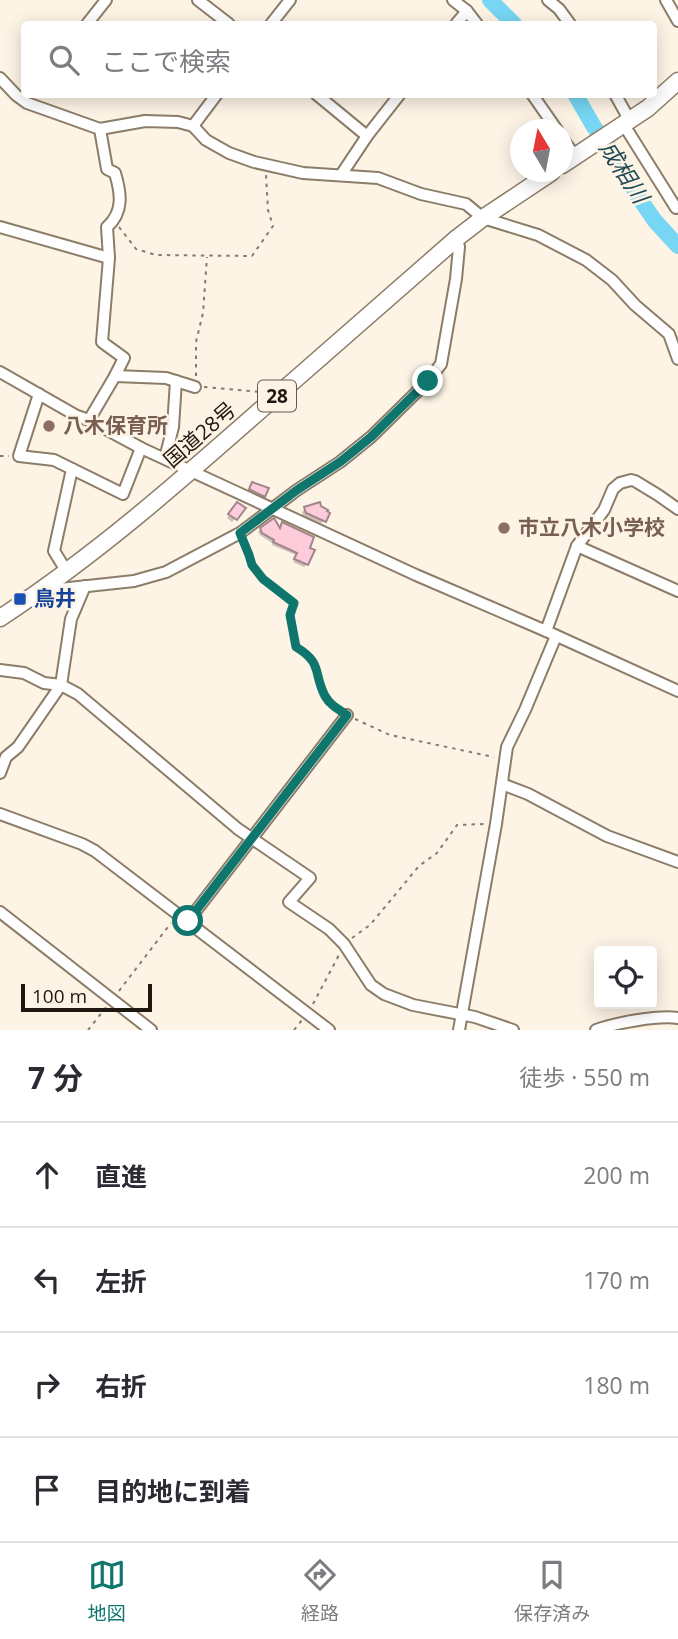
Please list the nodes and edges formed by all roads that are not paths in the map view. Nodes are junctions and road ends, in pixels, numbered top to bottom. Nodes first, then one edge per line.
1 (106, 0) edge
2 (198, 0) edge
3 (290, 0) edge
4 (453, 0) edge
5 (548, 0) edge
6 (666, 0) edge
7 (467, 11) junction
8 (89, 21) edge
9 (225, 21) edge
10 (273, 21) edge
11 (459, 21) edge
12 (475, 21) edge
13 (568, 21) edge
14 (678, 21) edge
15 (0, 78) edge
16 (678, 81) edge
17 (20, 94) edge
18 (23, 98) edge
19 (214, 98) edge
20 (321, 98) edge
21 (397, 98) edge
22 (535, 98) edge
23 (616, 98) edge
24 (549, 119) edge
25 (624, 125) junction
26 (192, 127) junction
27 (100, 129) junction
28 (367, 136) junction
29 (573, 157) edge
30 (341, 175) junction
31 (537, 182) edge
32 (676, 208) dead end
33 (483, 218) junction
34 (0, 228) edge
35 (457, 238) junction
36 (108, 258) junction
37 (678, 359) edge
38 (0, 372) edge
39 (115, 376) junction
40 (176, 381) junction
41 (195, 387) road end
42 (39, 394) junction
43 (89, 420) junction
44 (141, 448) junction
45 (165, 458) junction
46 (72, 469) junction
47 (192, 471) junction
48 (272, 509) junction
49 (678, 509) edge
50 (577, 546) junction
51 (67, 572) junction
52 (85, 586) junction
53 (48, 587) junction
54 (678, 591) edge
55 (0, 618) edge
56 (551, 634) junction
57 (0, 670) edge
58 (61, 685) junction
59 (678, 691) edge
60 (347, 715) road end
61 (0, 773) edge
62 (502, 784) junction
63 (0, 814) edge
64 (251, 839) junction
65 (678, 862) edge
66 (0, 912) edge
67 (188, 921) junction
68 (463, 1014) junction
69 (678, 1018) edge
70 (151, 1030) edge
71 (329, 1030) edge
72 (459, 1030) edge
73 (513, 1030) edge
74 (596, 1030) edge

1 - 8 street
2 - 9 street
3 - 10 street
4 - 7 street
5 - 13 street
6 - 14 street
7 - 11 street
7 - 12 street
15 - 17 street
16 - 25 highway
18 - 27 street
19 - 26 street
20 - 28 street
21 - 28 street
22 - 24 street
23 - 25 street
25 - 29 highway
25 - 32 street
26 - 27 street
26 - 30 street
27 - 36 street
28 - 30 street
30 - 33 street
31 - 33 highway, 国道28号 / 28
33 - 35 highway, 国道28号 / 28
33 - 37 street
34 - 36 street
35 - 47 highway, 国道28号 / 28
35 - 48 street
36 - 39 street
38 - 42 street
39 - 40 street
39 - 43 street
40 - 41 street
40 - 45 street
42 - 43 street
42 - 46 street
43 - 44 street
44 - 45 street
44 - 46 street
45 - 47 street
46 - 51 street
47 - 48 street
47 - 51 highway, 国道28号 / 28
48 - 52 street
48 - 56 street
49 - 50 street
50 - 54 street
50 - 56 street
51 - 53 highway, 国道28号 / 28
52 - 53 street
52 - 58 street
53 - 55 highway, 国道28号 / 28
56 - 59 street
56 - 62 street
57 - 58 street
58 - 61 street
58 - 64 street
60 - 64 street
62 - 65 street
62 - 68 street
63 - 67 street
64 - 67 street
64 - 68 street
66 - 70 street
67 - 71 street
68 - 72 street
68 - 73 street
69 - 74 street

